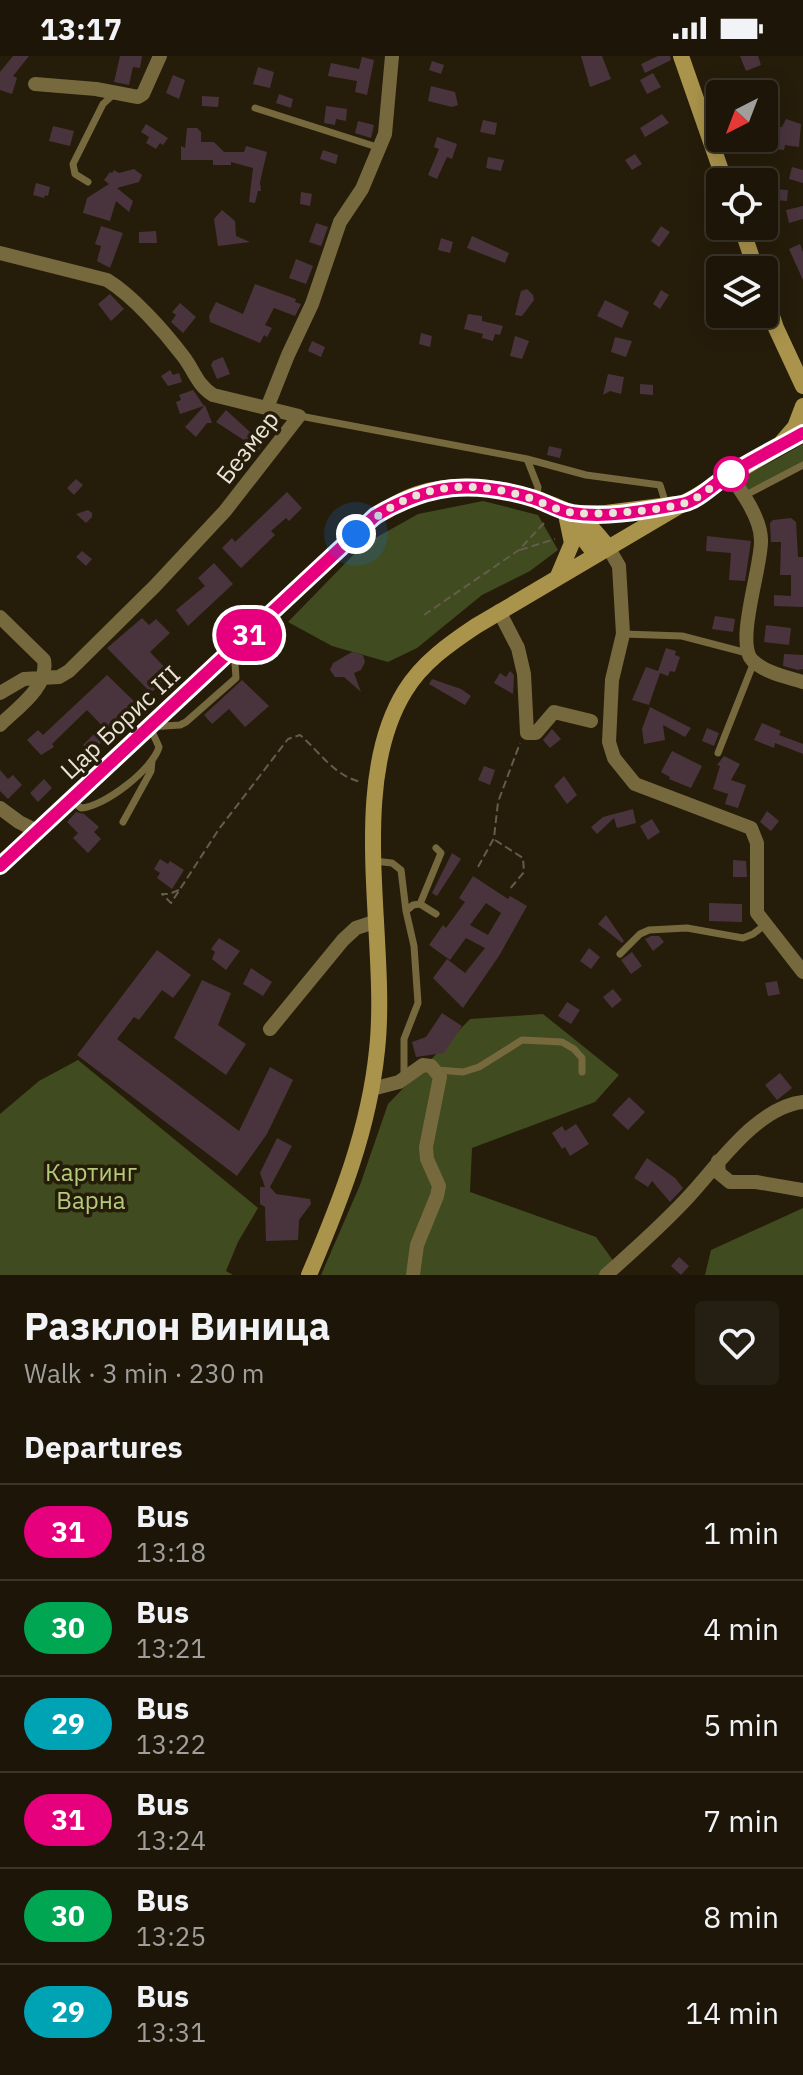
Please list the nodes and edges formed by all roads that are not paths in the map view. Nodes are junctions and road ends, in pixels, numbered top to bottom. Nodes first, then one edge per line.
1 (160, 56) edge
2 (392, 56) edge
3 (681, 56) edge
4 (35, 84) dead end
5 (115, 93) junction
6 (255, 108) dead end
7 (380, 148) junction
8 (720, 168) edge
9 (88, 182) dead end
10 (0, 253) edge
11 (778, 325) edge
12 (799, 374) edge
13 (803, 398) edge
14 (803, 406) edge
15 (267, 408) junction
16 (299, 416) junction
17 (803, 433) edge
18 (775, 448) junction
19 (527, 459) junction
20 (803, 465) edge
21 (729, 475) junction
22 (744, 496) junction
23 (536, 500) junction
24 (687, 503) junction
25 (667, 506) junction
26 (567, 514) junction
27 (602, 551) junction
28 (558, 576) junction
29 (499, 611) junction
30 (0, 617) edge
31 (623, 634) junction
32 (750, 657) junction
33 (42, 679) junction
34 (803, 682) edge
35 (0, 693) edge
36 (591, 721) dead end
37 (0, 725) edge
38 (150, 727) junction
39 (718, 753) dead end
40 (152, 761) junction
41 (71, 800) junction
42 (0, 808) edge
43 (123, 822) dead end
44 (37, 831) junction
45 (436, 848) dead end
46 (374, 861) junction
47 (0, 866) edge
48 (420, 904) junction
49 (406, 911) junction
50 (436, 914) dead end
51 (377, 921) junction
52 (765, 925) junction
53 (620, 954) dead end
54 (803, 972) edge
55 (270, 1029) dead end
56 (437, 1070) junction
57 (582, 1072) dead end
58 (404, 1078) junction
59 (372, 1089) junction
60 (803, 1102) edge
61 (718, 1161) junction
62 (724, 1179) junction
63 (803, 1190) edge
64 (691, 1194) junction
65 (309, 1275) edge
66 (413, 1275) edge
67 (606, 1275) edge

1 - 5 street
2 - 7 street
3 - 8 street
4 - 5 street
5 - 9 lane
6 - 7 lane
7 - 15 street
10 - 15 street, Безмер
11 - 12 street
12 - 13 street
14 - 18 street
15 - 16 street, Безмер
16 - 19 lane
16 - 33 street, Безмер
17 - 18 street
18 - 21 street
19 - 23 lane
19 - 25 lane
20 - 22 lane
21 - 22 street
21 - 24 street
22 - 32 street
23 - 26 street, Цар Борис III
23 - 38 street, Цар Борис III
24 - 25 street
24 - 27 street
25 - 26 street
26 - 27 street, Цар Борис III
26 - 28 street
27 - 28 street
27 - 31 street
28 - 29 street
29 - 36 street
29 - 46 street
30 - 33 street
31 - 32 lane
31 - 52 street
32 - 34 street
32 - 39 lane
33 - 35 street, Безмер
33 - 37 street
38 - 40 lane
38 - 41 street, Цар Борис III
40 - 41 lane
40 - 43 lane
41 - 44 street, Цар Борис III
42 - 44 street
44 - 47 street, Цар Борис III
45 - 48 lane
46 - 49 lane
46 - 51 street
48 - 49 lane
48 - 50 lane
49 - 58 lane
51 - 55 street
51 - 59 street
52 - 53 lane
52 - 54 street
56 - 57 lane
56 - 58 street
56 - 66 street
58 - 59 street
59 - 65 street
60 - 61 street
61 - 62 street
61 - 64 street
62 - 63 street
62 - 64 street
64 - 67 street

